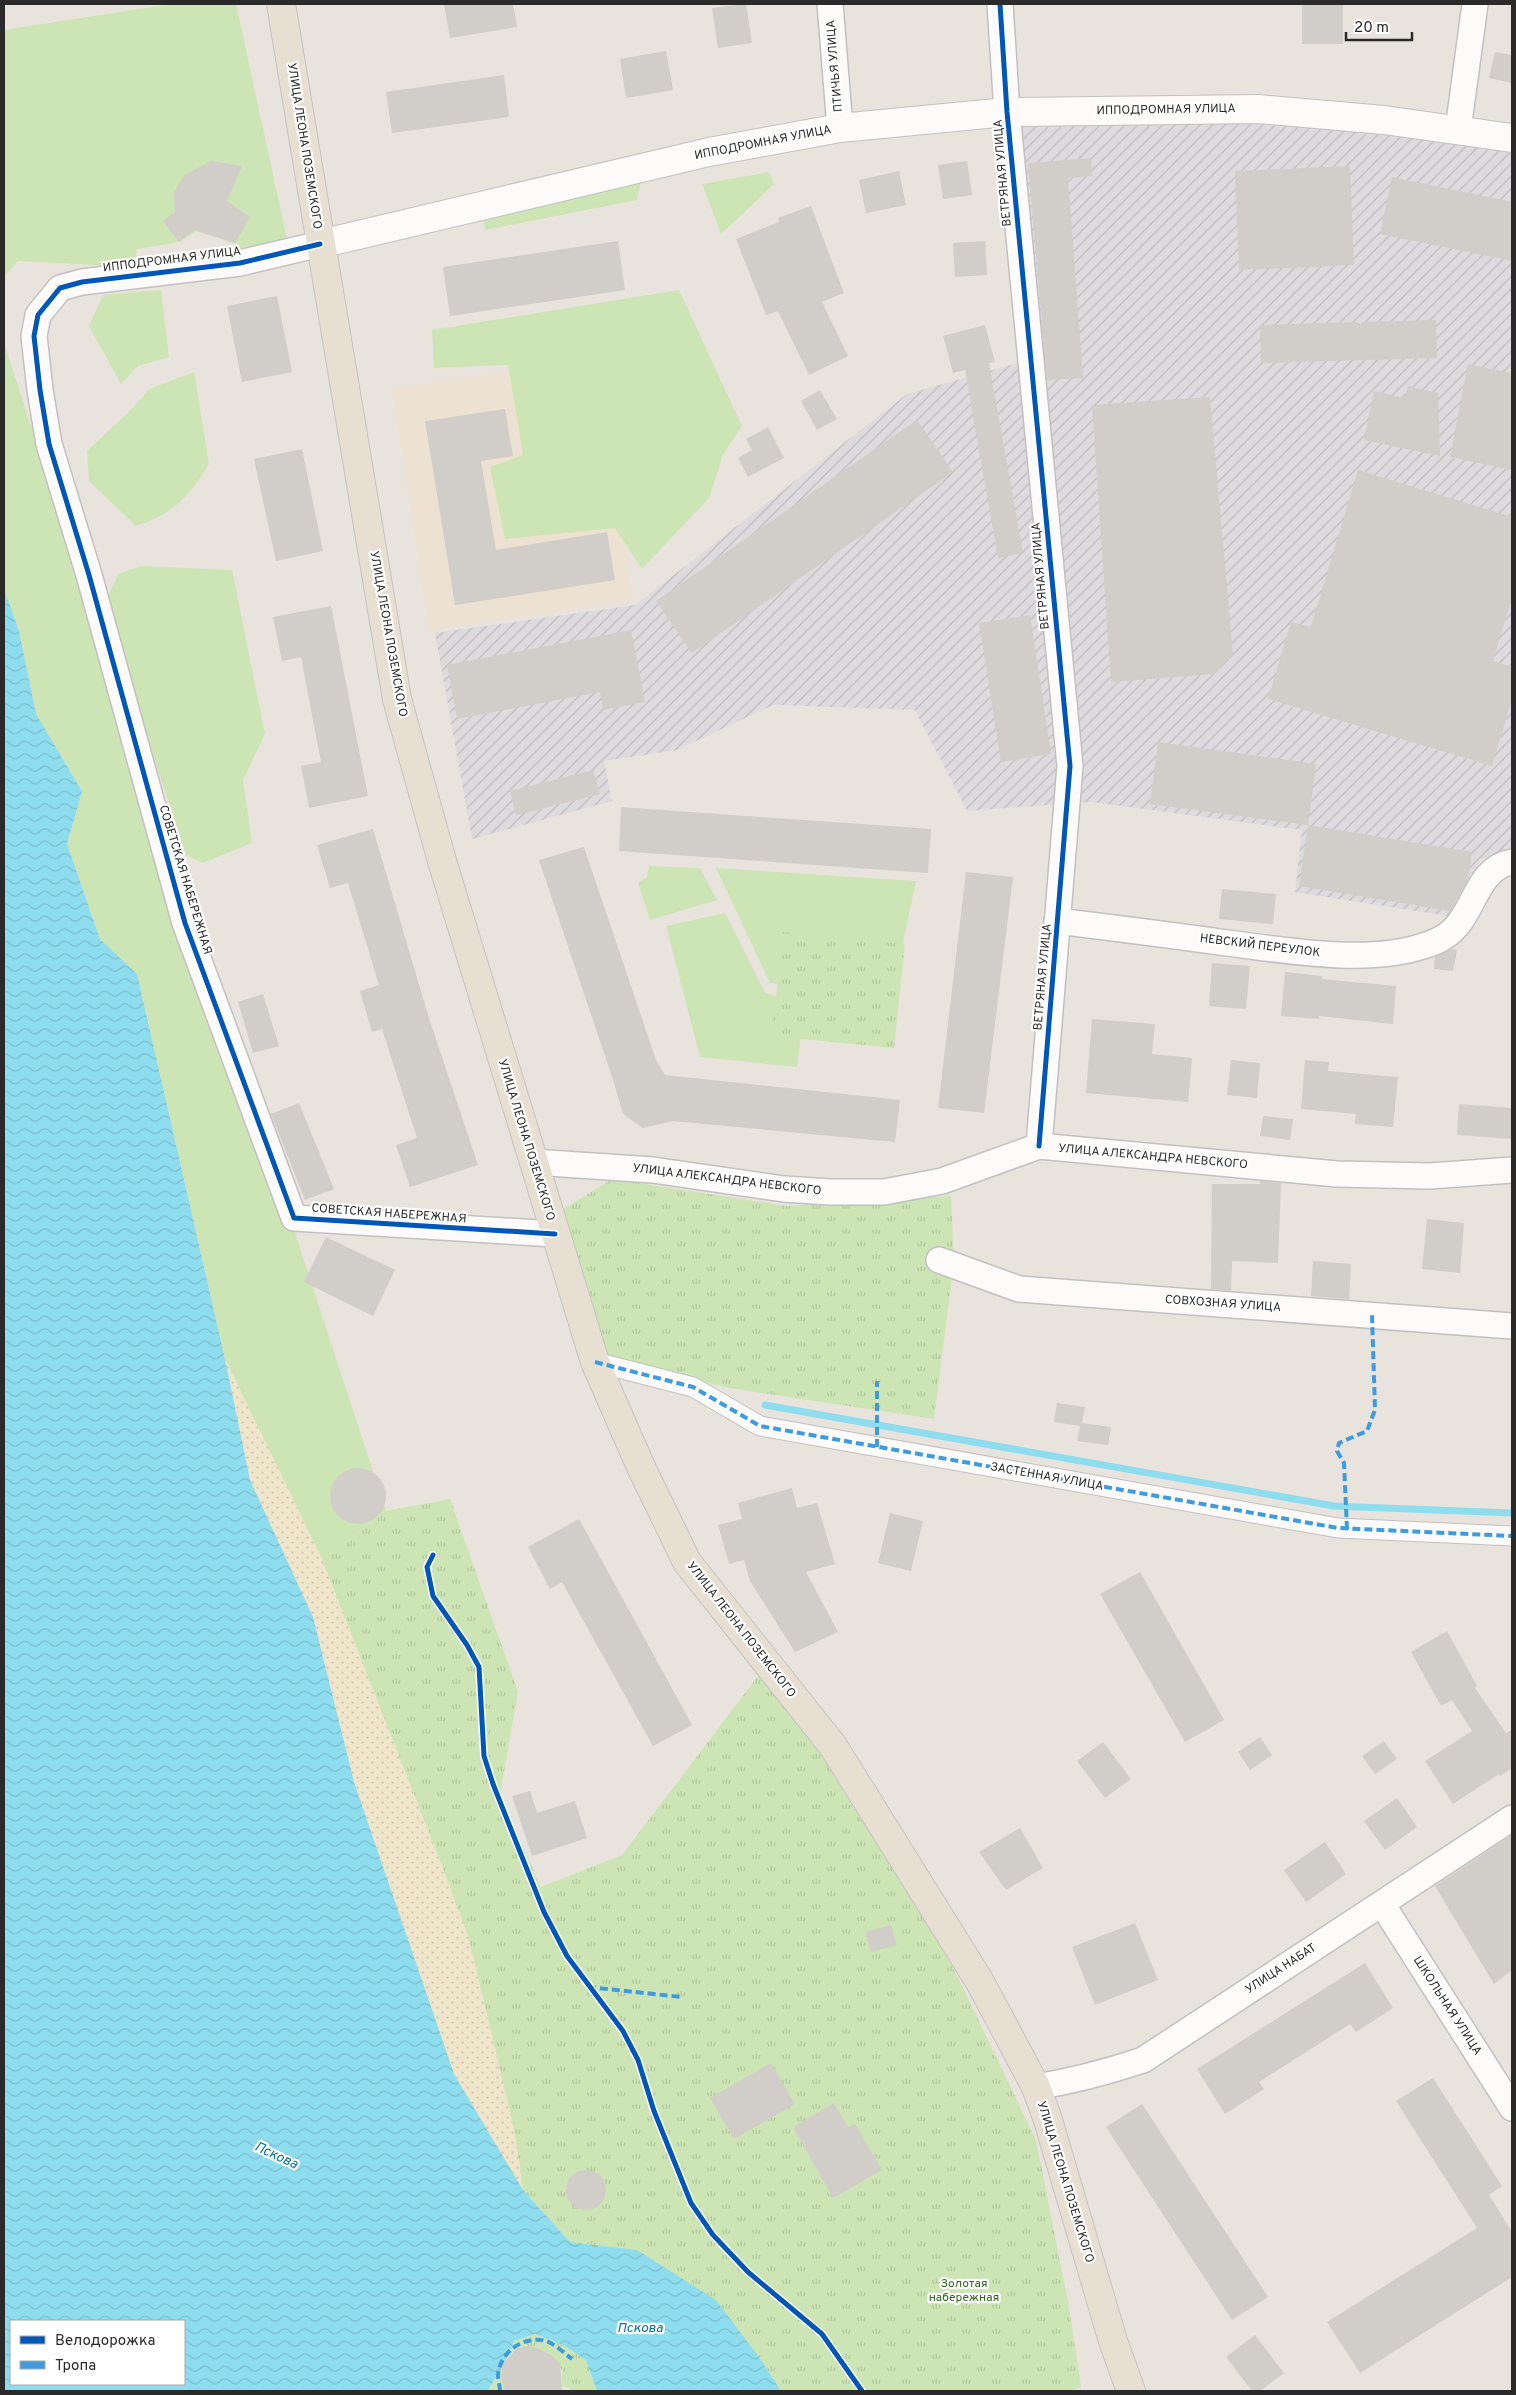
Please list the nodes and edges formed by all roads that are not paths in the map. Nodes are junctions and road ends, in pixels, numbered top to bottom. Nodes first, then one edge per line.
1 (281, 4) edge
2 (830, 4) edge
3 (1000, 4) edge
4 (1475, 4) edge
5 (1007, 112) junction
6 (840, 128) junction
7 (1458, 130) junction
8 (1512, 138) edge
9 (320, 244) junction
10 (38, 315) joint
11 (1512, 862) edge
12 (1057, 920) junction
13 (1039, 1146) junction
14 (532, 1162) junction
15 (1512, 1170) edge
16 (555, 1234) junction
17 (939, 1260) dead end
18 (1512, 1326) edge
19 (595, 1362) junction
20 (1512, 1536) edge
21 (1512, 1818) edge
22 (1382, 1904) junction
23 (1036, 2087) junction
24 (1512, 2108) edge
25 (1131, 2391) edge

1 - 9 main road, УЛИЦА ЛЕОНА ПОЗЕМСКОГО
2 - 6 street, ПТИЧЬЯ УЛИЦА
3 - 5 street, ВЕТРЯНАЯ УЛИЦА
4 - 7 street
5 - 6 main road, ИППОДРОМНАЯ УЛИЦА
5 - 7 main road, ИППОДРОМНАЯ УЛИЦА
5 - 12 street, ВЕТРЯНАЯ УЛИЦА
6 - 9 main road, ИППОДРОМНАЯ УЛИЦА
7 - 8 main road, ИППОДРОМНАЯ УЛИЦА
9 - 10 street, ИППОДРОМНАЯ УЛИЦА
9 - 14 main road, УЛИЦА ЛЕОНА ПОЗЕМСКОГО
10 - 16 street, СОВЕТСКАЯ НАБЕРЕЖНАЯ
11 - 12 street, НЕВСКИЙ ПЕРЕУЛОК
12 - 13 street, ВЕТРЯНАЯ УЛИЦА
13 - 14 street, УЛИЦА АЛЕКСАНДРА НЕВСКОГО
13 - 15 street, УЛИЦА АЛЕКСАНДРА НЕВСКОГО
14 - 16 main road, УЛИЦА ЛЕОНА ПОЗЕМСКОГО
16 - 19 main road, УЛИЦА ЛЕОНА ПОЗЕМСКОГО
17 - 18 street, СОВХОЗНАЯ УЛИЦА
19 - 20 street, ЗАСТЕННАЯ УЛИЦА
19 - 23 main road, УЛИЦА ЛЕОНА ПОЗЕМСКОГО
21 - 22 street, УЛИЦА НАБАТ
22 - 23 street, УЛИЦА НАБАТ
22 - 24 street, ШКОЛЬНАЯ УЛИЦА
23 - 25 main road, УЛИЦА ЛЕОНА ПОЗЕМСКОГО

